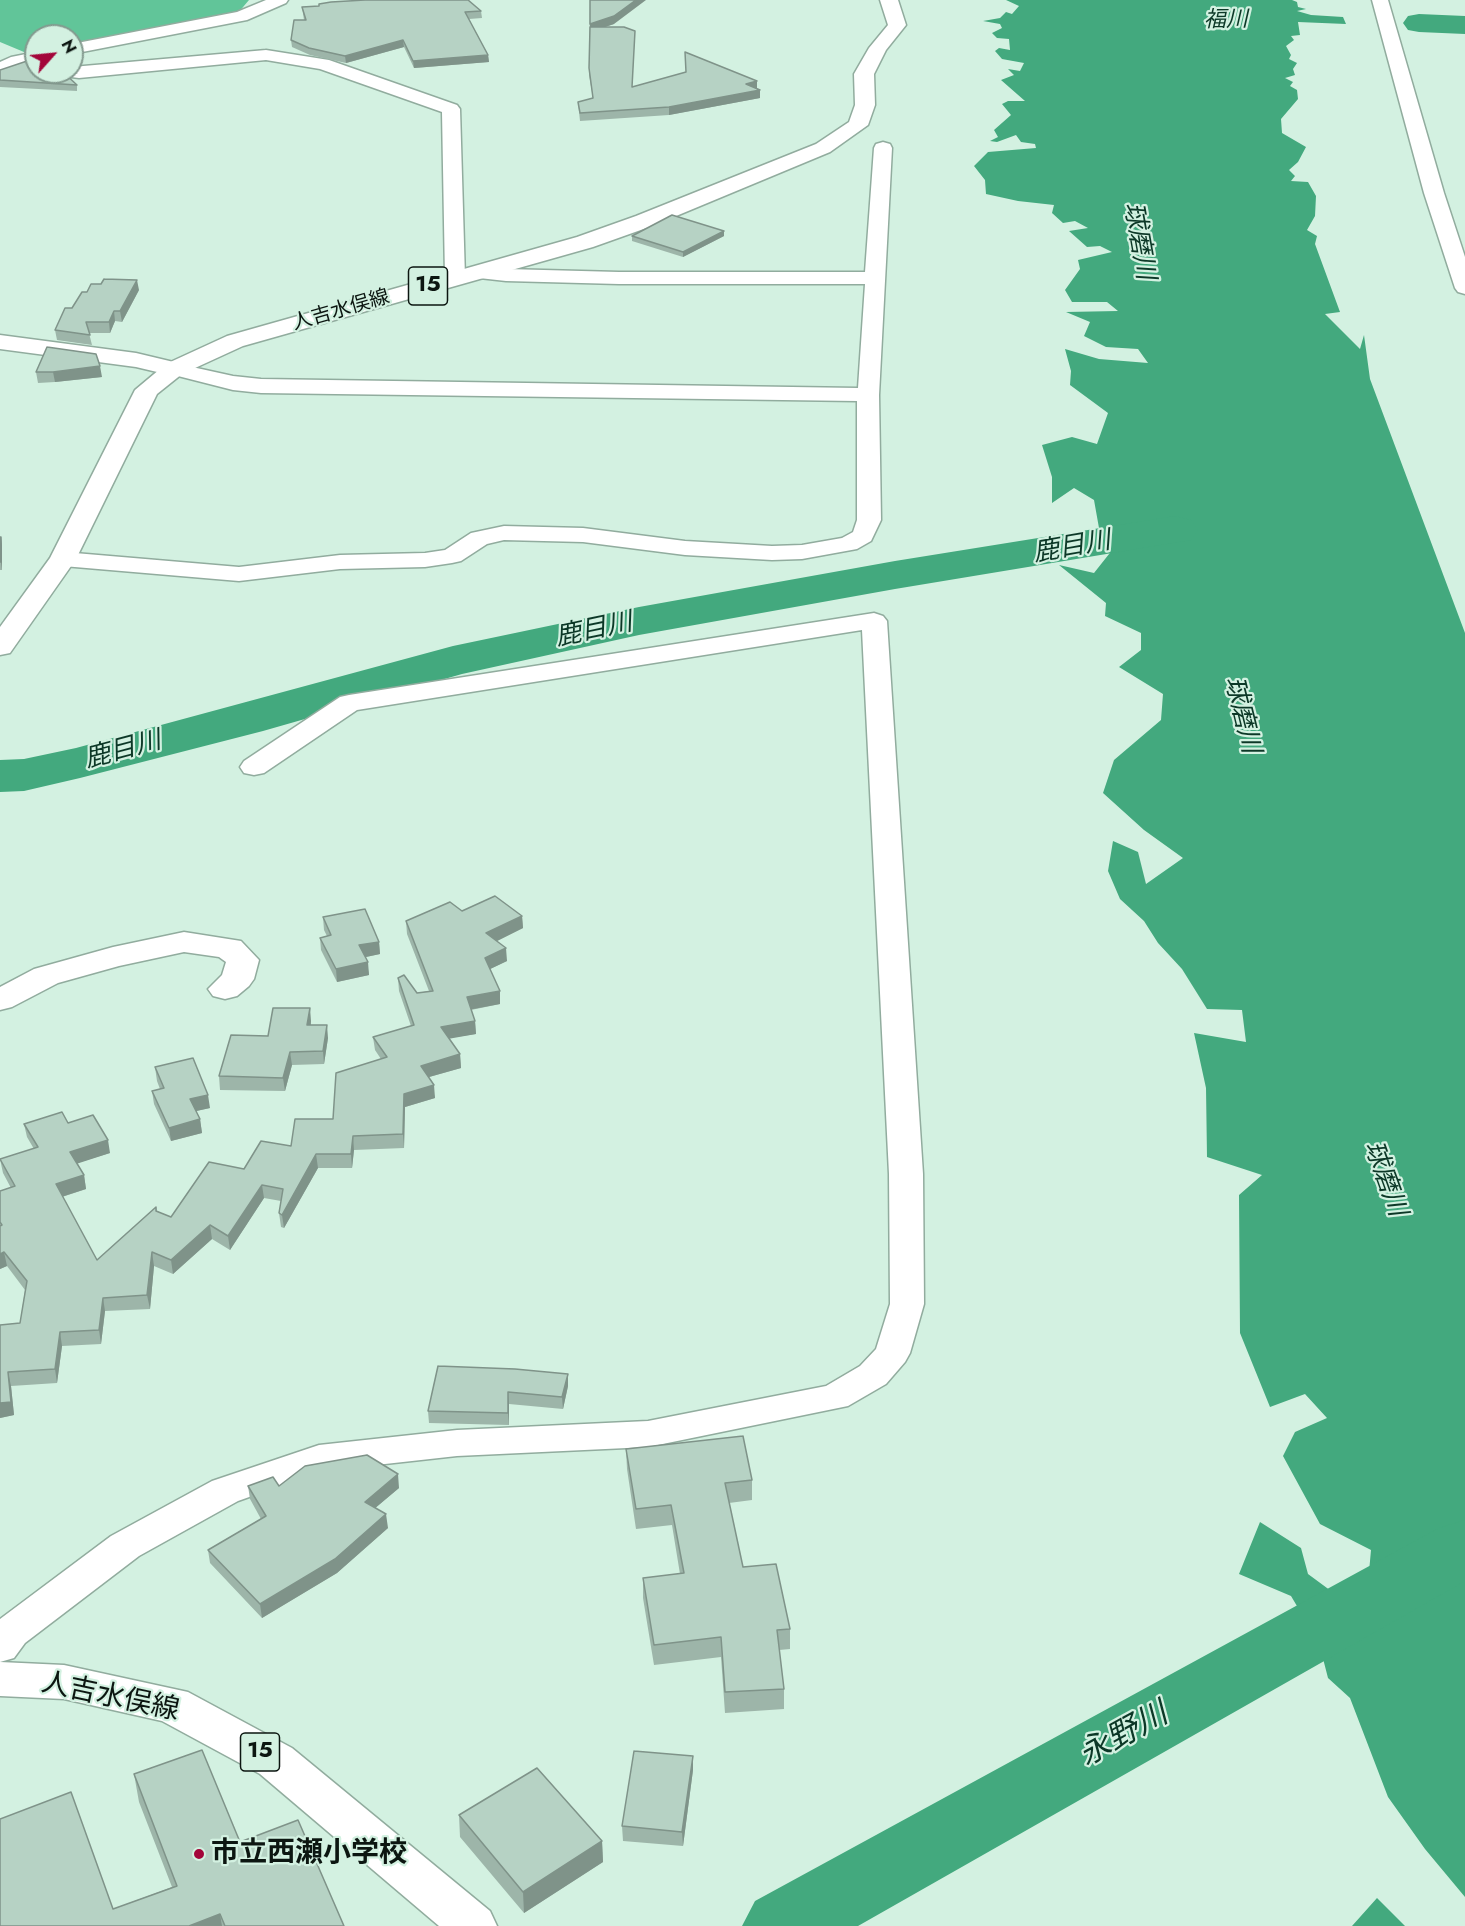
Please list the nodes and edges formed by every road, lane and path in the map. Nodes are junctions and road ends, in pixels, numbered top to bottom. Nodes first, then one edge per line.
1 (280, 0) edge
2 (890, 0) edge
3 (1380, 0) edge
4 (84, 47) edge
5 (24, 60) edge
6 (4, 68) edge
7 (24, 69) edge
8 (84, 73) edge
9 (883, 148) dead end
10 (478, 272) junction
11 (455, 278) junction
12 (875, 278) junction
13 (1465, 288) edge
14 (0, 342) edge
15 (174, 369) junction
16 (868, 395) junction
17 (63, 559) junction
18 (0, 647) edge
19 (254, 767) dead end
20 (225, 989) dead end
21 (0, 1000) edge
22 (0, 1647) edge
23 (0, 1679) edge
24 (473, 1926) edge

1 - 4 street
2 - 10 main road, 人吉水俣線 / 15
3 - 13 street
5 - 6 street
6 - 7 street
8 - 11 street
9 - 12 street
10 - 11 main road, 人吉水俣線 / 15
10 - 12 street
11 - 15 main road, 人吉水俣線 / 15
12 - 16 street
14 - 15 main road
15 - 16 street
15 - 17 main road, 人吉水俣線 / 15
16 - 17 street
17 - 18 main road, 人吉水俣線 / 15
19 - 22 street
20 - 21 main road
23 - 24 main road, 人吉水俣線 / 15

